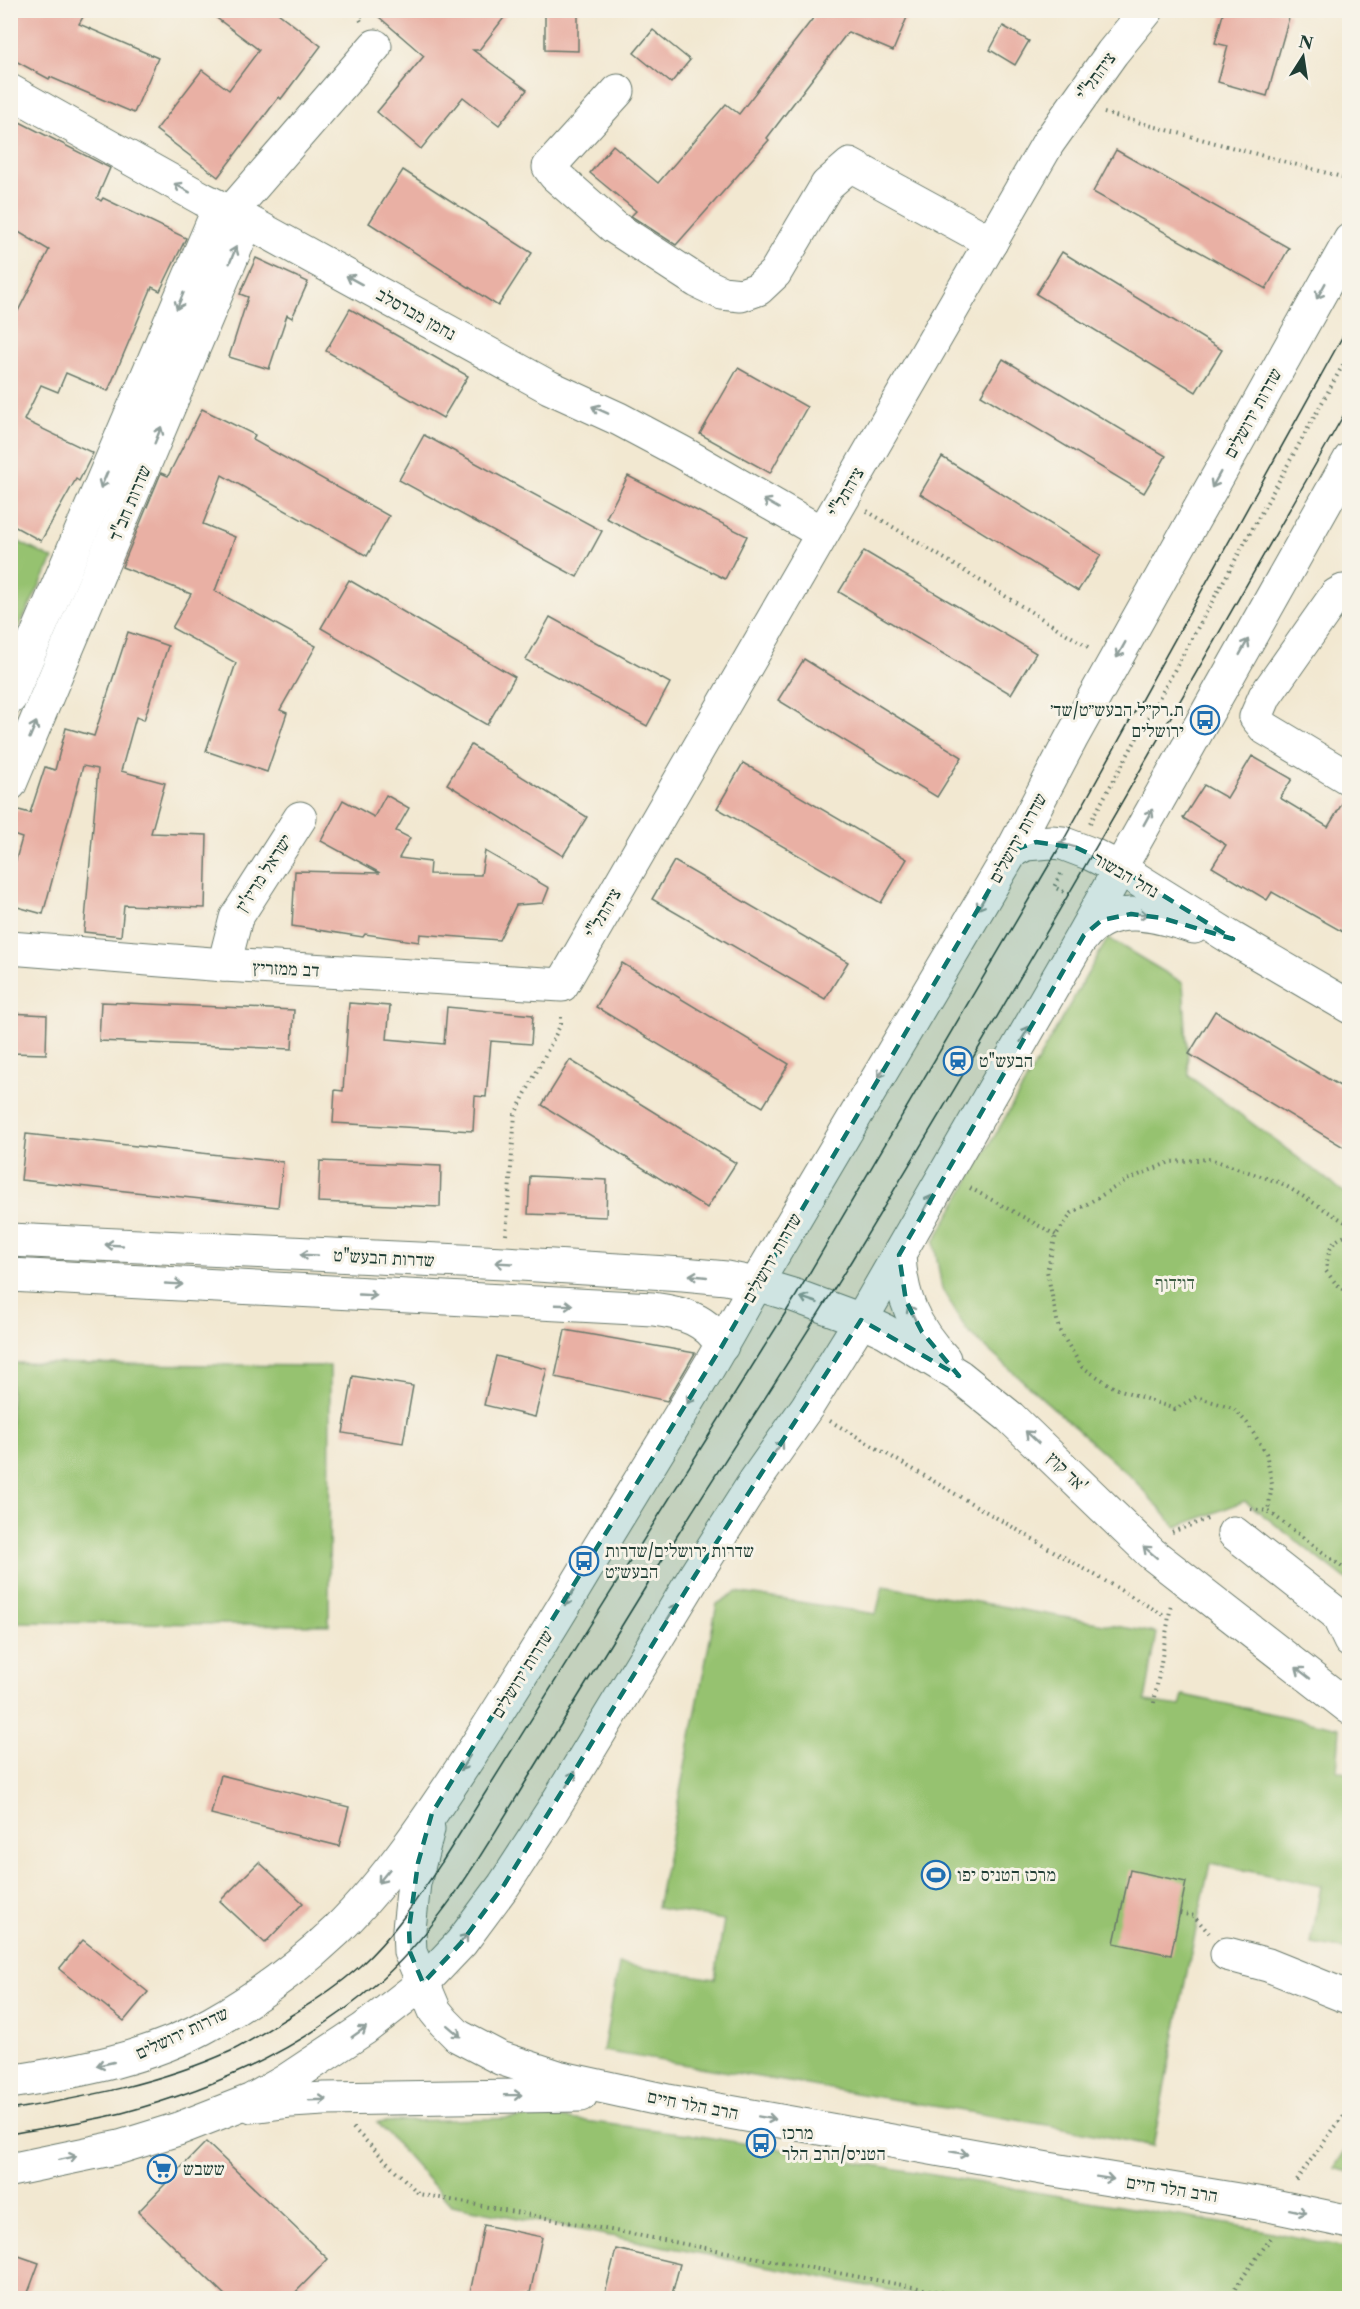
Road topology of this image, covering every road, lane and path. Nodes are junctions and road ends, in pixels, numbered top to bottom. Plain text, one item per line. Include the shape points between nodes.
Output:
1 (1147, 10) edge
2 (375, 46) dead end
3 (10, 91) edge
4 (618, 91) dead end
5 (1075, 106) junction
6 (1350, 189) edge
7 (233, 214) junction
8 (1350, 240) edge
9 (991, 242) junction
10 (1350, 352) edge
11 (1350, 459) edge
12 (843, 497) junction
13 (822, 534) junction
14 (1350, 591) edge
15 (1114, 663) junction
16 (10, 698) edge
17 (1350, 779) edge
18 (10, 784) edge
19 (300, 818) dead end
20 (1077, 848) junction
21 (1012, 852) junction
22 (1119, 868) junction
23 (1233, 939) junction
24 (10, 948) edge
25 (1074, 950) junction
26 (224, 965) junction
27 (562, 986) junction
28 (1345, 994) edge
29 (945, 1173) junction
30 (1350, 1226) edge
31 (1056, 1235) junction
32 (1350, 1235) edge
33 (10, 1240) edge
34 (899, 1255) junction
35 (504, 1263) junction
36 (10, 1275) edge
37 (756, 1284) junction
38 (1350, 1293) edge
39 (861, 1320) junction
40 (722, 1346) junction
41 (959, 1376) junction
42 (807, 1407) junction
43 (1234, 1533) dead end
44 (1350, 1573) edge
45 (1180, 1576) junction
46 (1167, 1617) junction
47 (1350, 1641) edge
48 (1347, 1701) edge
49 (1154, 1703) dead end
50 (432, 1813) junction
51 (1180, 1912) dead end
52 (1227, 1954) joint
53 (423, 1983) junction
54 (1350, 1998) edge
55 (10, 2082) edge
56 (668, 2101) junction
57 (1350, 2107) edge
58 (219, 2115) junction
59 (351, 2125) dead end
60 (10, 2170) edge
61 (1295, 2181) dead end
62 (1350, 2222) edge
63 (1274, 2235) dead end
64 (972, 2298) edge
65 (1228, 2298) edge

1 - 5 street, ציהתל"י
2 - 7 street, שדרות חב"ד
7 -> 3 street, נחמן מברסלב
4 - 9 street via 549,167 614,227 722,293 741,295 758,289 775,273 827,185 850,165
5 - 6 path via 1342,177
5 - 9 street, ציהתל"י via 1048,143
13 -> 7 street, נחמן מברסלב via 681,452 549,387
7 -> 16 street, שדרות חב"ד
18 -> 7 street, שדרות חב"ד
8 -> 15 street, שדרות ירושלים
9 - 12 street, ציהתל"י
10 - 20 path
22 -> 11 street
12 - 13 street, ציהתל"י
12 - 15 path
13 - 27 street, ציהתל"י
14 - 17 street via 1335,595 1265,696 1256,717 1265,728
15 - 21 street, שדרות ירושלים
19 - 26 street, ישראל מריז'ין via 236,918
20 -> 21 street, נחל הבשור via 1036,842
20 - 22 street, נחל הבשור
21 -> 37 street, שדרות ירושלים
22 - 23 street, נחל הבשור
22 - 25 street
25 -> 23 street, נחל הבשור via 1102,920 1131,914 1162,918
23 - 28 street, נחל הבשור
24 - 26 street, דב ממזריץ
29 -> 25 street
26 - 27 street, דב ממזריץ
27 - 35 path via 561,1024 515,1114
29 - 31 path
34 -> 29 street
30 - 31 path via 1281,1183 1210,1159 1170,1162 1127,1180 1072,1213
31 - 44 path via 1047,1271 1059,1330 1082,1367 1115,1388 1175,1409 1196,1397 1233,1408 1266,1453 1272,1484 1268,1511
32 - 38 path via 1340,1237 1329,1247 1326,1271
35 -> 33 street, שדרות הבעש"ט
34 - 39 street
41 -> 34 street via 913,1316 900,1280
37 -> 35 street, שדרות הבעש"ט via 683,1274
36 -> 40 street, שדרות הבעש"ט via 653,1309 671,1311 705,1325
39 -> 37 street, אד קוץ'
37 - 40 street, שדרות ירושלים
39 - 41 street, אד קוץ'
39 - 42 street
40 -> 50 street, שדרות ירושלים via 528,1665
45 -> 41 street, אד קוץ' via 1128,1532 1010,1417
42 - 46 path
53 -> 42 street via 461,1943 504,1885 696,1574
43 - 47 street via 1337,1614
45 - 46 path
48 -> 45 street, אד קוץ'
46 - 49 path
50 - 53 street, הרב הלר חיים via 418,1863 409,1929 410,1952
50 -> 55 street, שדרות ירושלים via 336,1931 250,1999 210,2024 120,2061
51 - 52 path via 1194,1916
52 - 54 street via 1268,1965
53 -> 56 street, הרב הלר חיים via 444,2022 476,2047 558,2077
58 -> 53 street via 284,2082 364,2029
58 -> 56 street via 271,2103 324,2099 561,2094
56 -> 62 street, הרב הלר חיים
57 - 61 path
60 -> 58 street via 120,2147
59 - 64 path via 419,2194
63 - 65 path

